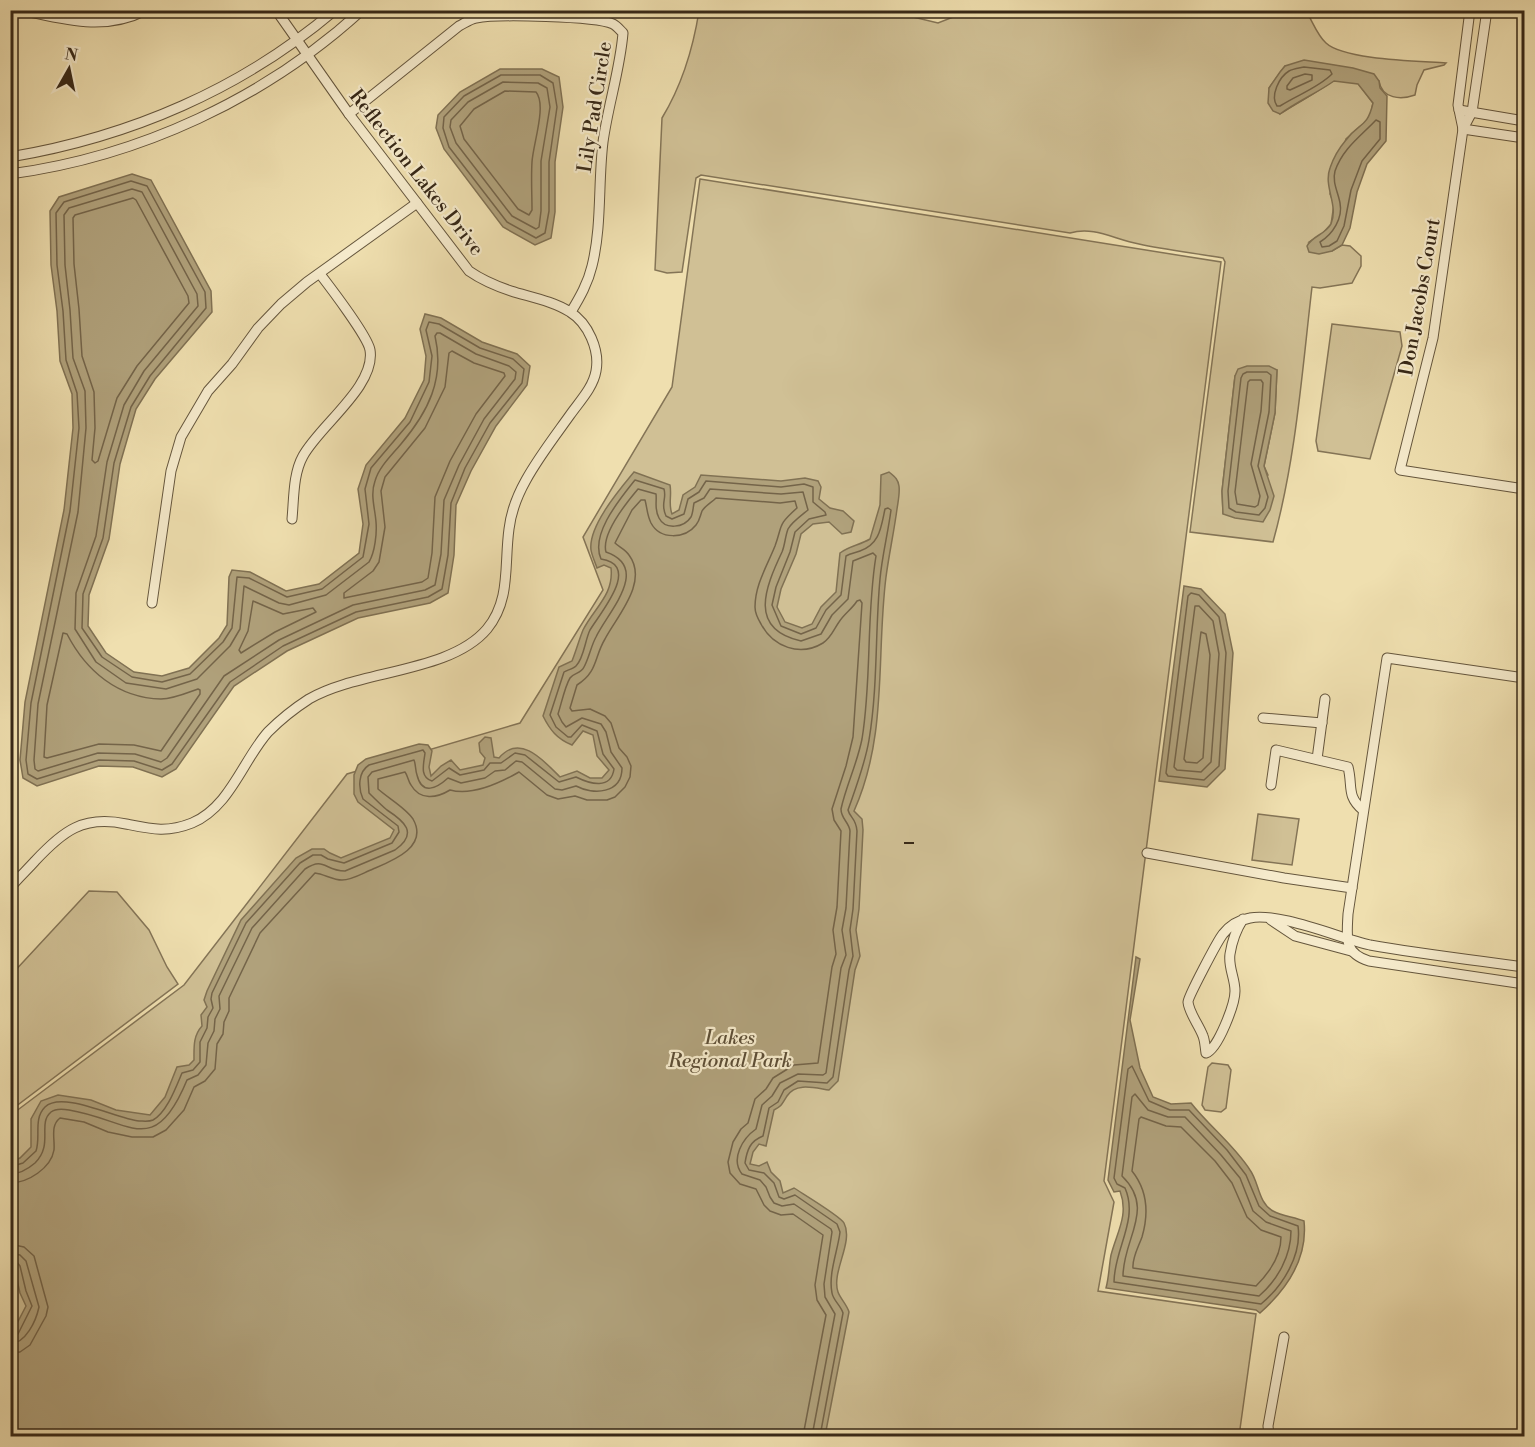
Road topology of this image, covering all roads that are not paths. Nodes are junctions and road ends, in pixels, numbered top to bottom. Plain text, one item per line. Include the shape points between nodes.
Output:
1 (21, 10) edge
2 (146, 10) edge
3 (276, 10) edge
4 (336, 10) edge
5 (362, 10) edge
6 (1470, 10) edge
7 (1487, 10) edge
8 (296, 42) junction
9 (306, 55) junction
10 (1459, 110) junction
11 (1472, 112) junction
12 (349, 114) junction
13 (1524, 121) edge
14 (1463, 129) junction
15 (1524, 138) edge
16 (10, 157) edge
17 (10, 174) edge
18 (417, 203) junction
19 (320, 274) junction
20 (571, 312) junction
21 (10, 410) edge
22 (10, 440) edge
23 (1524, 489) edge
24 (292, 519) dead end
25 (152, 603) dead end
26 (1524, 678) edge
27 (1325, 699) dead end
28 (1263, 718) dead end
29 (1322, 723) junction
30 (1317, 759) junction
31 (1271, 785) dead end
32 (1363, 810) junction
33 (1147, 853) dead end
34 (14, 876) edge
35 (10, 888) edge
36 (1352, 888) junction
37 (1269, 919) junction
38 (1243, 920) junction
39 (1347, 938) junction
40 (1351, 951) junction
41 (1524, 967) edge
42 (1524, 984) edge
43 (1284, 1337) dead end
44 (1269, 1437) edge

1 - 2 street via 95,23
3 - 8 street, Reflection Lakes Drive
4 - 8 street
5 - 9 street
6 - 10 street
7 - 11 street
8 - 9 street, Reflection Lakes Drive
8 - 16 street via 237,79 161,116 78,143
9 - 12 street, Reflection Lakes Drive
9 - 17 street via 228,103 155,137 97,156
10 - 11 street
10 - 14 street
11 - 13 street
11 - 14 street
12 - 18 street, Reflection Lakes Drive
12 - 20 street, Lily Pad Circle via 473,18 553,18 614,24 623,33 622,56 603,141 597,244 583,292
14 - 15 street
14 - 23 street, Don Jacobs Court via 1433,338 1400,470
18 - 19 street
18 - 20 street, Reflection Lakes Drive via 469,271 485,282
19 - 24 street via 370,349 369,370 304,454 297,469
19 - 25 street via 258,328 208,392 181,437 171,471
20 - 34 street, Reflection Lakes Drive via 589,332 596,350 596,371 589,390 526,479 515,502 509,528 505,595 485,631 461,650 310,698 268,732 225,796 195,822 157,831 109,822 72,827
21 - 22 street
26 - 32 street via 1387,658
27 - 29 street
28 - 29 street
29 - 30 street
30 - 31 street via 1276,750
30 - 32 street via 1348,767 1354,803
32 - 36 street
33 - 36 street
34 - 35 street, Reflection Lakes Drive
36 - 39 street
37 - 38 street
37 - 39 street
37 - 40 street via 1295,936
38 - 38 street via 1223,934 1190,993 1188,1001 1204,1038 1206,1053 1211,1052 1233,1005 1235,990 1229,956
39 - 40 street
39 - 41 street
40 - 42 street via 1369,962
43 - 44 street

